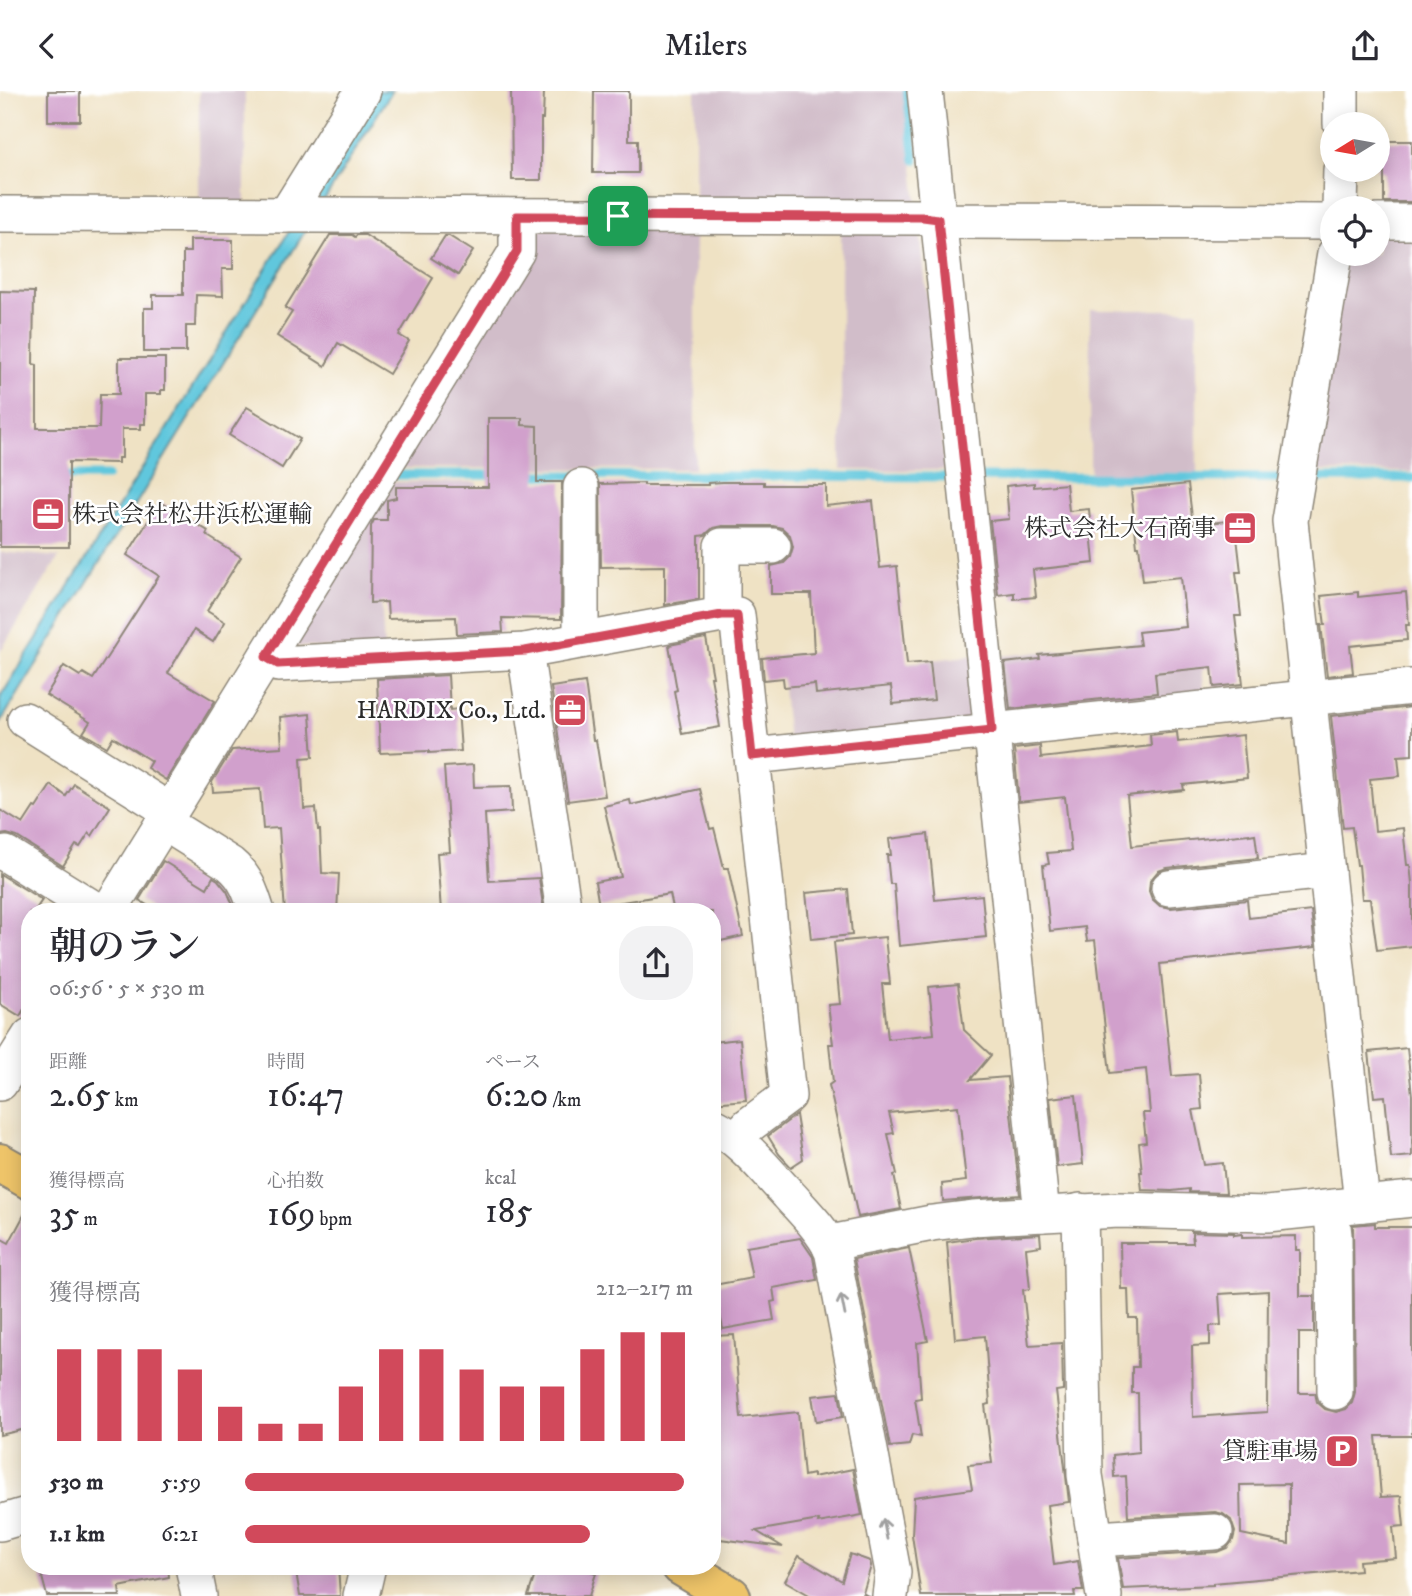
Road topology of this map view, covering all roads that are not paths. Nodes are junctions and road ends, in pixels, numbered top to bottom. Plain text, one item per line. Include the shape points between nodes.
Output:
1 (363, 91) edge
2 (925, 91) edge
3 (1341, 91) edge
4 (1340, 112) edge
5 (0, 214) edge
6 (288, 215) junction
7 (517, 216) junction
8 (938, 219) junction
9 (1320, 222) edge
10 (1390, 222) edge
11 (1412, 222) edge
12 (1333, 266) edge
13 (581, 487) dead end
14 (773, 546) dead end
15 (722, 615) junction
16 (584, 640) junction
17 (525, 651) junction
18 (266, 657) junction
19 (1412, 687) edge
20 (1309, 698) junction
21 (25, 720) dead end
22 (992, 730) junction
23 (752, 756) junction
24 (167, 817) junction
25 (6, 854) dead end
26 (1327, 871) junction
27 (1169, 888) dead end
28 (85, 903) edge
29 (113, 903) edge
30 (254, 903) edge
31 (563, 903) edge
32 (21, 1050) edge
33 (0, 1083) edge
34 (724, 1132) edge
35 (0, 1163) edge
36 (21, 1175) edge
37 (1412, 1199) edge
38 (1347, 1206) junction
39 (1080, 1211) junction
40 (1042, 1214) junction
41 (830, 1247) junction
42 (1335, 1391) dead end
43 (21, 1517) edge
44 (0, 1523) edge
45 (1215, 1532) dead end
46 (1095, 1539) junction
47 (195, 1575) edge
48 (366, 1575) edge
49 (689, 1579) edge
50 (199, 1596) edge
51 (361, 1596) edge
52 (731, 1596) edge
53 (890, 1596) edge
54 (1104, 1596) edge

1 - 6 street
2 - 8 street
3 - 4 street
5 - 6 street
6 - 7 street
7 - 8 street
7 - 18 street via 517,251
8 - 9 street
8 - 22 street
10 - 11 street
12 - 20 street via 1290,521
13 - 16 street
14 - 15 street via 722,546
15 - 16 street
15 - 23 street via 737,615
16 - 17 street
17 - 18 street via 278,664
17 - 31 street
18 - 24 street
19 - 20 street
20 - 22 street
20 - 26 street
21 - 24 street
22 - 23 street
22 - 40 street
23 - 34 street via 788,1096 749,1125
24 - 29 street
24 - 30 street via 239,871
25 - 28 street
26 - 27 street
26 - 38 street
32 - 33 street
34 - 41 street via 820,1230
35 - 36 highway
37 - 38 street
38 - 39 street via 1267,1214
38 - 42 street via 1334,1235
39 - 40 street
39 - 46 street via 1085,1475
40 - 41 street via 946,1220
53 -> 41 street via 893,1572
43 - 44 street
45 - 46 street
46 - 54 street
47 - 50 street
48 - 51 street
49 - 52 highway

